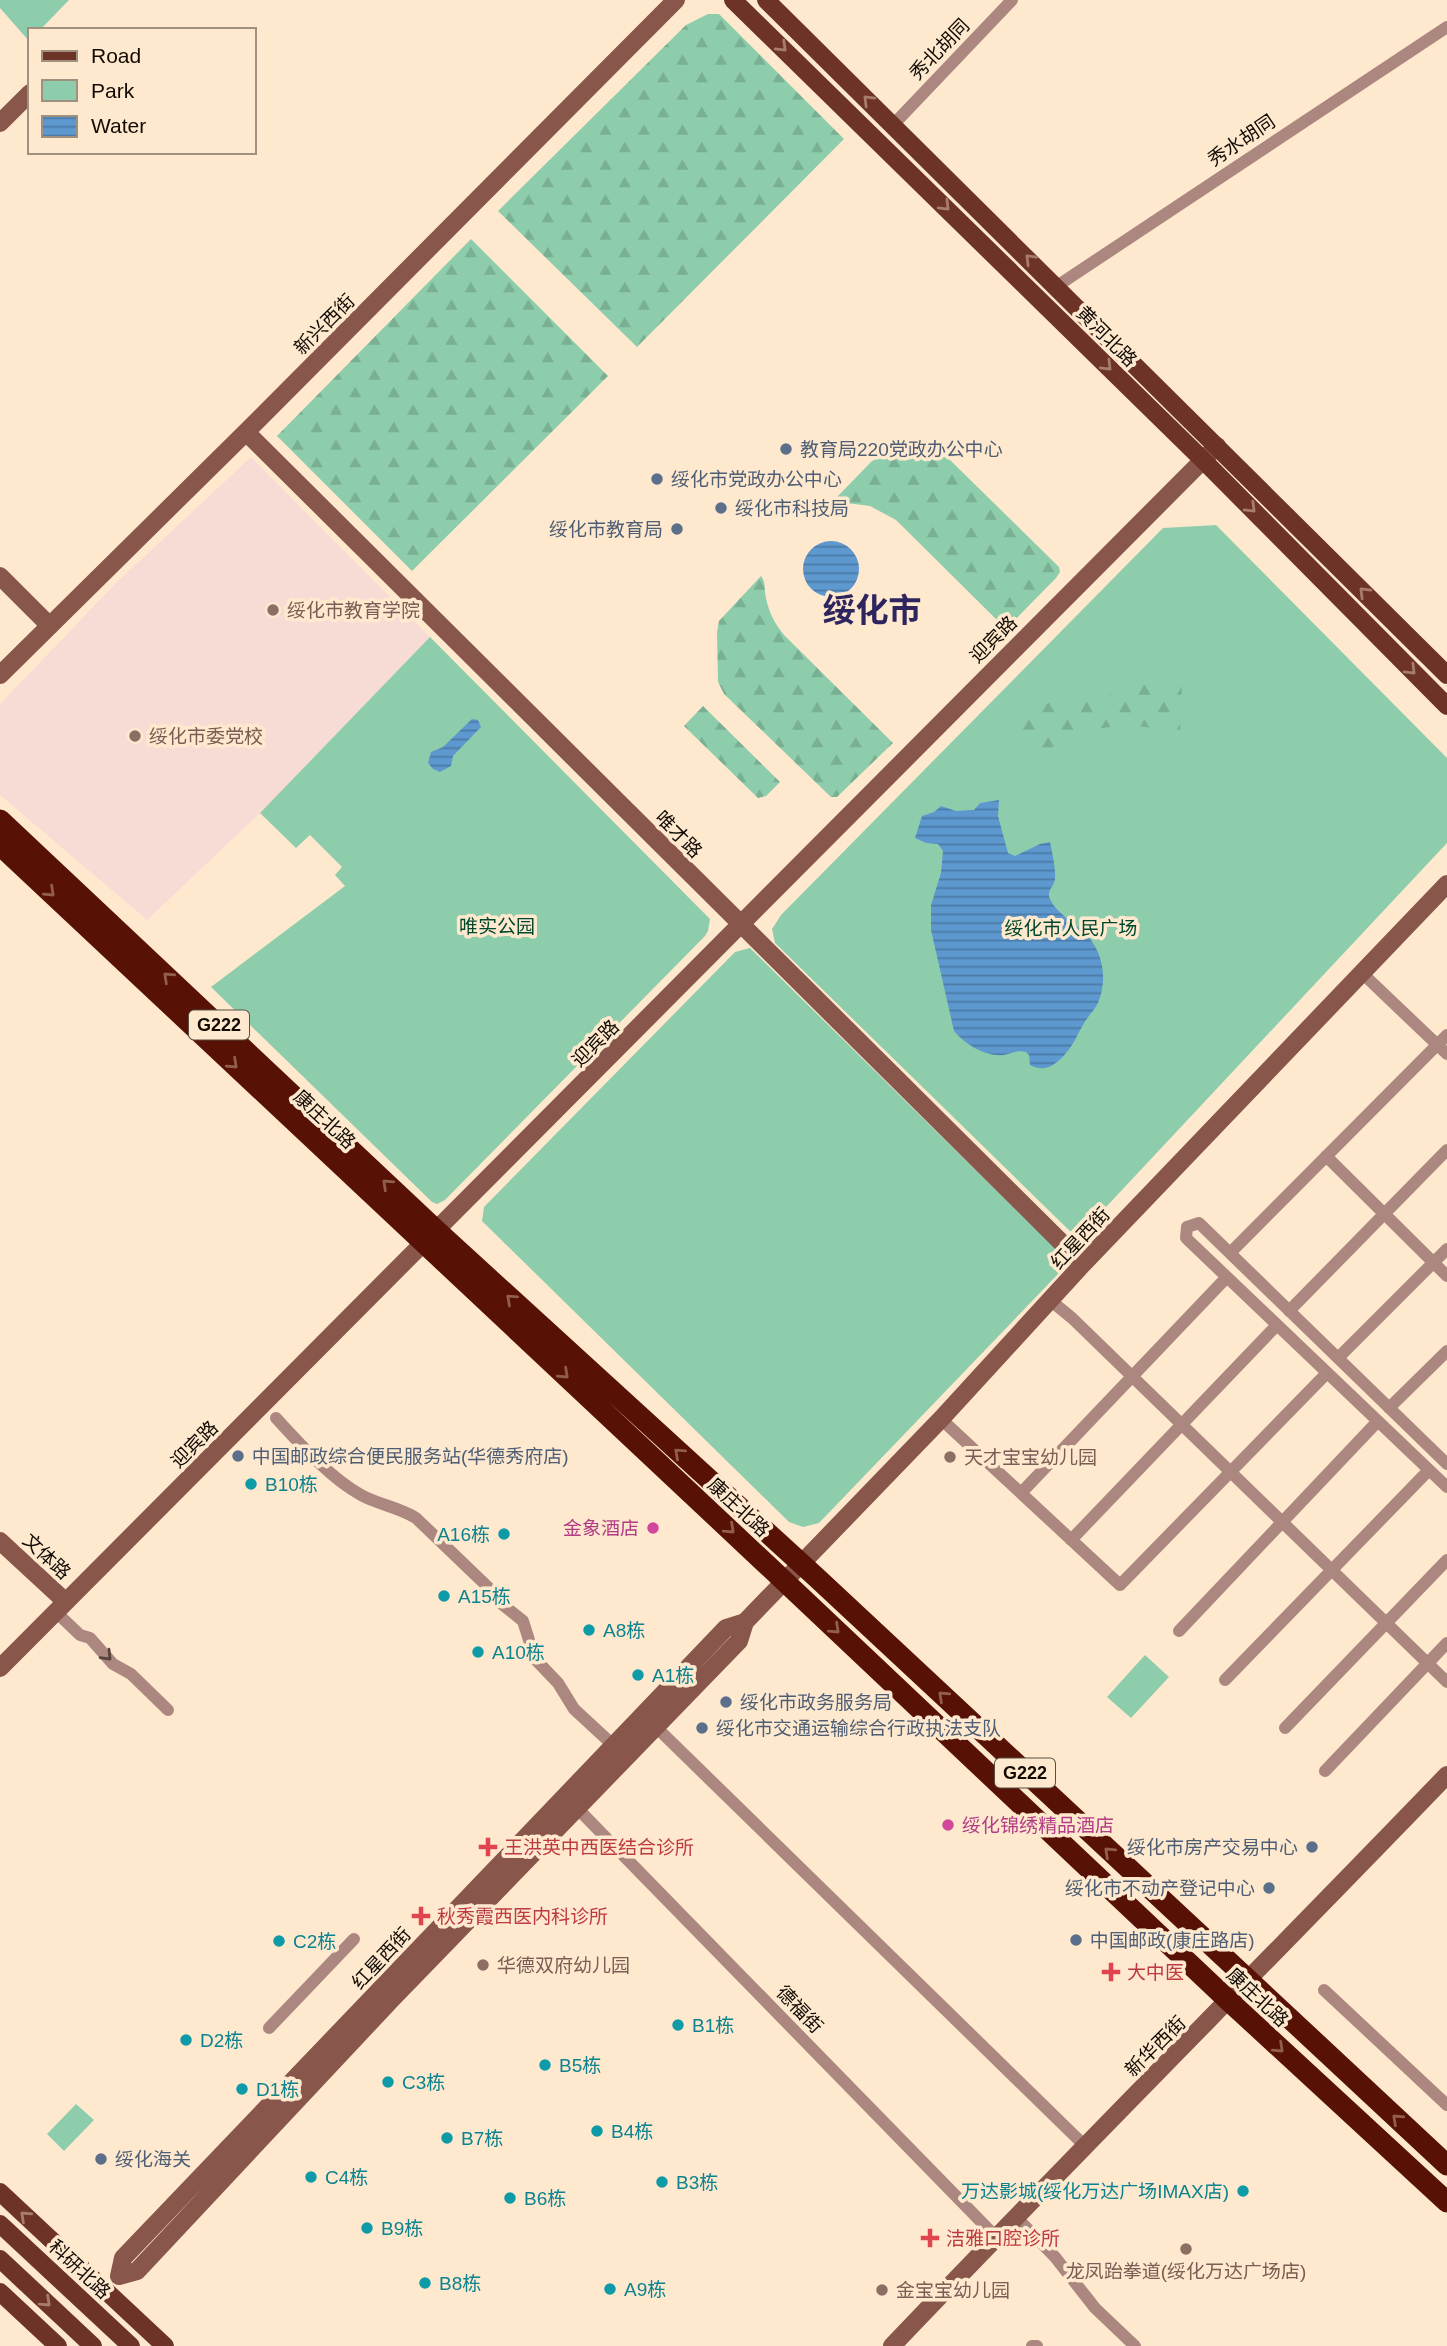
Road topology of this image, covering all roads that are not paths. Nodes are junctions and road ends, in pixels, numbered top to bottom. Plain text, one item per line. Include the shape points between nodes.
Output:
1 (676, 0) edge
2 (733, 0) edge
3 (766, 0) edge
4 (1012, 0) edge
5 (1447, 27) edge
6 (28, 95) edge
7 (0, 123) edge
8 (893, 125) junction
9 (1057, 286) junction
10 (246, 432) junction
11 (1217, 446) junction
12 (1203, 460) junction
13 (0, 576) edge
14 (50, 626) junction
15 (0, 675) edge
16 (1447, 675) edge
17 (1447, 706) edge
18 (0, 820) edge
19 (0, 845) edge
20 (1447, 884) edge
21 (741, 926) junction
22 (1362, 973) junction
23 (1447, 1035) edge
24 (1442, 1049) edge
25 (1447, 1150) edge
26 (1326, 1156) junction
27 (1385, 1214) junction
28 (431, 1237) junction
29 (1447, 1249) edge
30 (1230, 1253) junction
31 (1434, 1262) junction
32 (1083, 1264) junction
33 (1447, 1276) edge
34 (1227, 1277) junction
35 (1050, 1300) junction
36 (1289, 1311) junction
37 (1277, 1325) junction
38 (1447, 1351) edge
39 (1338, 1359) junction
40 (1327, 1373) junction
41 (1132, 1377) junction
42 (1389, 1408) junction
43 (276, 1418) dead end
44 (942, 1419) junction
45 (1378, 1422) junction
46 (1181, 1426) junction
47 (1445, 1458) edge
48 (1429, 1470) junction
49 (1229, 1472) junction
50 (1447, 1487) edge
51 (1021, 1493) junction
52 (1282, 1523) junction
53 (1071, 1540) junction
54 (0, 1541) edge
55 (1447, 1560) edge
56 (802, 1565) junction
57 (1331, 1570) junction
58 (785, 1582) junction
59 (61, 1607) junction
60 (745, 1622) junction
61 (1386, 1624) junction
62 (1179, 1631) dead end
63 (1447, 1643) edge
64 (1427, 1664) junction
65 (0, 1668) edge
66 (1224, 1680) dead end
67 (1447, 1682) edge
68 (168, 1710) dead end
69 (656, 1727) junction
70 (1285, 1728) dead end
71 (612, 1745) junction
72 (1325, 1771) dead end
73 (1447, 1775) edge
74 (570, 1802) junction
75 (354, 1939) dead end
76 (1248, 1982) junction
77 (1324, 1990) dead end
78 (1229, 2001) junction
79 (269, 2028) dead end
80 (1447, 2105) edge
81 (1085, 2146) junction
82 (1447, 2165) edge
83 (0, 2192) edge
84 (1447, 2202) edge
85 (1016, 2217) junction
86 (0, 2224) edge
87 (996, 2237) junction
88 (0, 2259) edge
89 (105, 2290) junction
90 (0, 2292) edge
91 (90, 2307) junction
92 (69, 2323) junction
93 (52, 2344) edge
94 (93, 2346) edge
95 (131, 2346) edge
96 (165, 2346) edge
97 (892, 2346) edge
98 (1135, 2346) edge

1 - 10 main road, 新兴西街
2 -> 12 main road, 黄河北路
8 -> 3 main road, 黄河北路
4 - 8 street, 秀北胡同
5 - 9 street, 秀水胡同
6 - 7 main road
9 -> 8 main road, 黄河北路
9 - 11 main road, 黄河北路
10 - 14 main road, 新兴西街
10 - 21 main road, 唯才路
11 - 12 main road, 迎宾路
16 -> 11 main road, 黄河北路
12 -> 17 main road, 黄河北路
12 - 21 main road, 迎宾路
13 - 14 main road
14 - 15 main road, 新兴西街
28 -> 18 highway, 康庄北路 / G222
19 -> 28 highway, 康庄北路 / G222
20 - 22 main road, 红星西街
21 - 28 main road, 迎宾路
21 - 32 main road, 唯才路
22 - 24 street
22 - 32 main road, 红星西街
23 - 24 street
24 - 26 street
25 - 27 street
26 - 27 street
26 - 30 street
27 - 31 street
27 - 36 street
56 -> 28 highway, 康庄北路 / G222
28 -> 58 highway, 康庄北路 / G222
28 - 59 main road, 迎宾路
29 - 31 street
30 - 34 street via 1199,1223 1187,1227 1186,1238
30 - 36 street
31 - 33 street
31 - 39 street
32 - 35 main road, 红星西街
34 - 37 street
34 - 41 street
35 - 41 street
35 - 44 main road, 红星西街
36 - 39 street
37 - 40 street
37 - 46 street
38 - 42 street
39 - 42 street
40 - 45 street
40 - 49 street
41 - 46 street
41 - 51 street
42 - 47 street
43 - 71 street via 362,1496 416,1518 523,1621 535,1659 574,1709
44 - 51 street
44 - 56 main road, 红星西街
45 - 48 street
45 - 52 street
46 - 49 street
46 - 53 street
48 - 50 street
48 - 57 street
49 - 52 street
49 - 53 street via 1120,1585
51 - 53 street
52 - 57 street
52 - 62 street
54 - 59 main road, 文体路
55 - 61 street
56 - 58 main road, 红星西街
76 -> 56 highway, 康庄北路 / G222
57 - 61 street
57 - 66 street
58 - 60 main road, 红星西街
58 -> 78 highway, 康庄北路 / G222
59 - 65 main road, 迎宾路
59 -> 68 street via 80,1635 90,1638 113,1664 131,1674
60 - 69 main road, 红星西街 via 739,1641
60 - 71 main road, 红星西街 via 726,1628
61 - 64 street
61 - 70 street
63 - 64 street
64 - 67 street
64 - 72 street
69 - 74 main road, 红星西街
69 - 81 street
71 - 74 main road, 红星西街
73 - 76 main road, 新华西街
74 - 87 street, 德福街
74 - 89 main road, 红星西街 via 215,2176 123,2258 120,2276
75 - 79 street
76 - 78 main road, 新华西街
82 -> 76 highway, 康庄北路 / G222
77 - 80 street
78 - 81 main road, 新华西街
78 -> 84 highway, 康庄北路 / G222
81 - 85 main road, 新华西街
89 -> 83 main road
85 - 87 main road, 新华西街
85 - 98 street via 1095,2308
86 - 91 main road, 科研北路
87 - 97 main road, 新华西街
88 -> 92 main road
89 - 91 main road, 红星西街
89 - 96 main road
90 - 93 main road
91 - 95 main road, 科研北路
92 - 93 main road
92 - 94 main road

